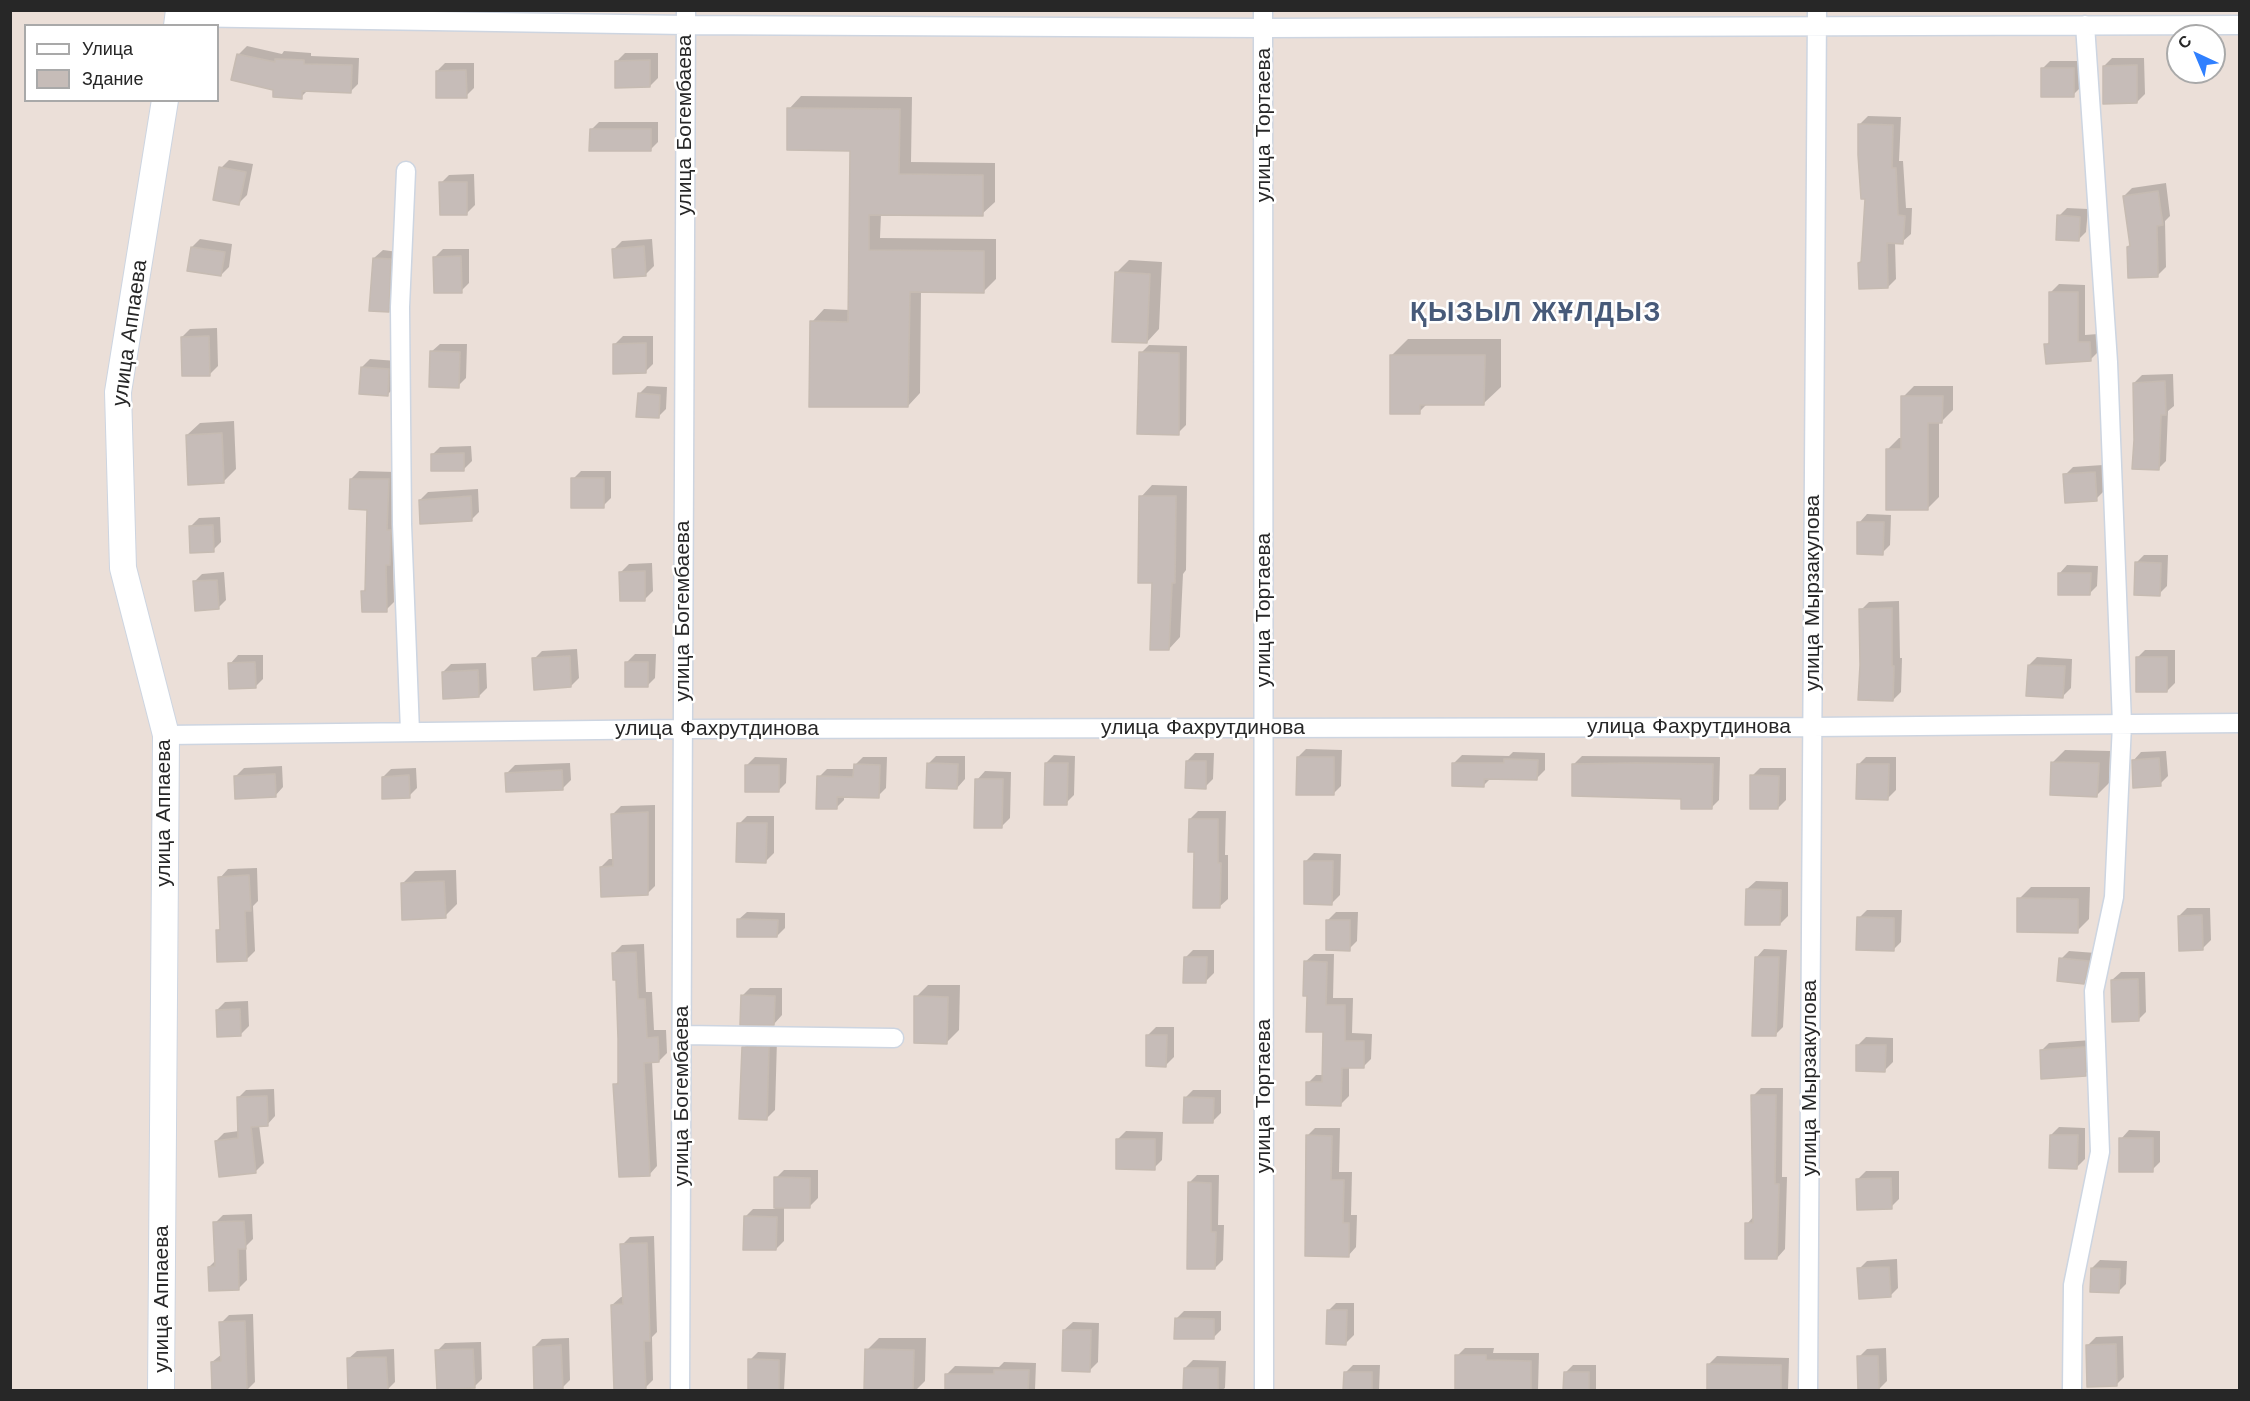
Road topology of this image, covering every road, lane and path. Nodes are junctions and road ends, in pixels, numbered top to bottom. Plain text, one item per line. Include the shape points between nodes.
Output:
1 (178, 18) edge
2 (686, 18) edge
3 (1817, 18) edge
4 (1263, 19) edge
5 (2085, 25) junction
6 (2240, 25) edge
7 (165, 102) edge
8 (406, 171) dead end
9 (2240, 723) edge
10 (2122, 724) junction
11 (1812, 727) junction
12 (1264, 728) junction
13 (683, 729) junction
14 (410, 732) junction
15 (166, 735) junction
16 (682, 1035) junction
17 (894, 1038) dead end
18 (161, 1390) edge
19 (681, 1390) edge
20 (1264, 1390) edge
21 (1808, 1390) edge
22 (2072, 1390) edge

1 - 2 street
2 - 4 street
2 - 13 street, улица Богембаева
3 - 4 street
3 - 5 street
3 - 11 street, улица Мырзакулова
4 - 12 street, улица Тортаева
5 - 6 street
5 - 10 street via 2108,362
7 - 15 main road, улица Аппаева via 118,392 123,568
8 - 14 street via 400,307 402,524
9 - 10 street, улица Фахрутдинова
10 - 11 street, улица Фахрутдинова
10 - 22 street via 2114,897 2094,991 2100,1152 2073,1285
11 - 12 street, улица Фахрутдинова
11 - 21 street, улица Мырзакулова
12 - 13 street, улица Фахрутдинова
12 - 20 street, улица Тортаева
13 - 14 street, улица Фахрутдинова
13 - 16 street, улица Богембаева
14 - 15 street, улица Фахрутдинова
15 - 18 main road, улица Аппаева
16 - 17 street
16 - 19 street, улица Богембаева

